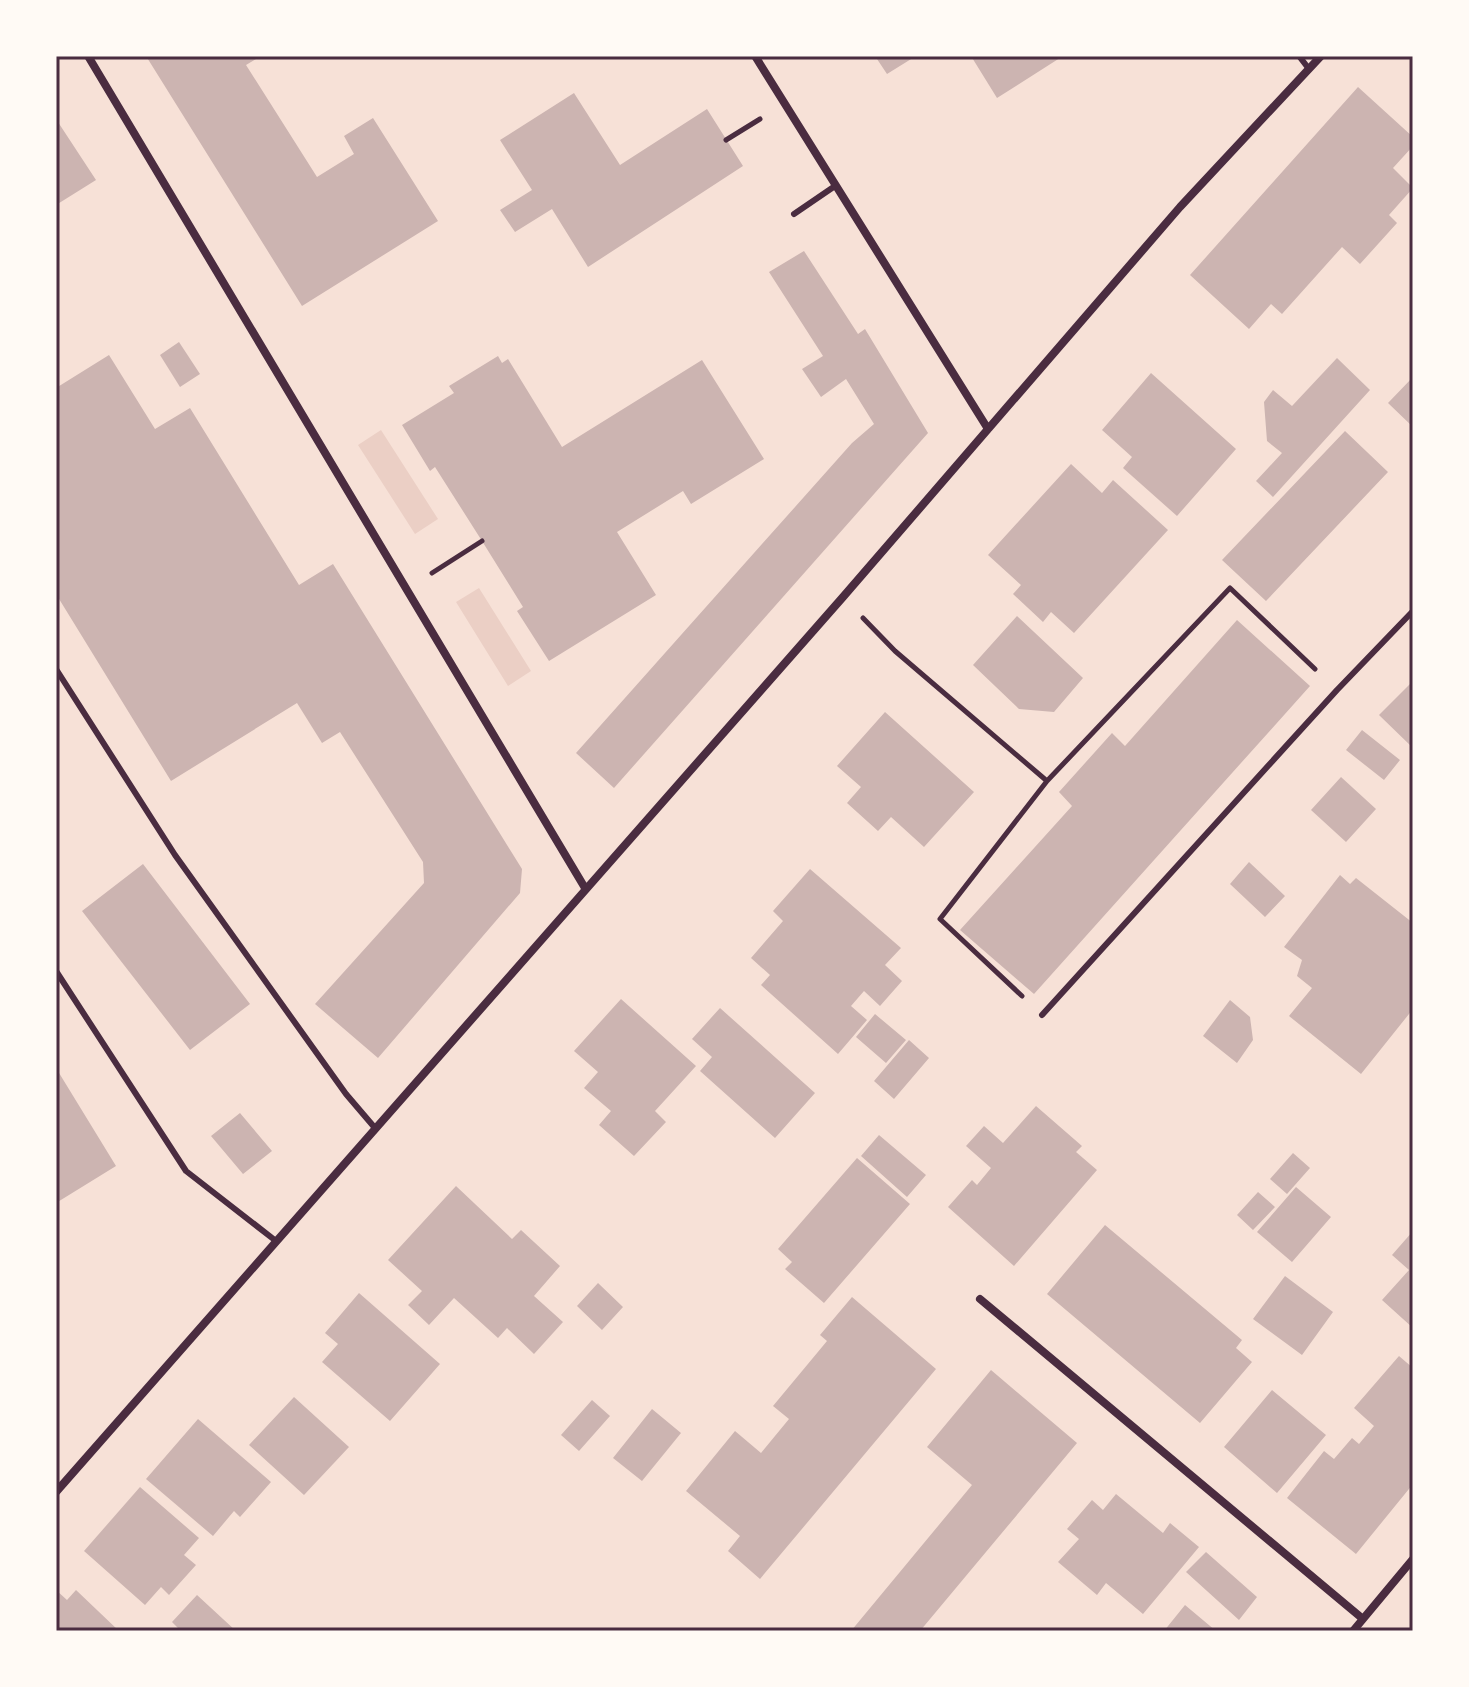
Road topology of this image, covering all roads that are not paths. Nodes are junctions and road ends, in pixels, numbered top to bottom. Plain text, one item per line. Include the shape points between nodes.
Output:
1 (88, 56) edge
2 (755, 56) edge
3 (1299, 56) edge
4 (1321, 56) edge
5 (1309, 69) junction
6 (835, 186) junction
7 (794, 214) dead end
8 (988, 429) junction
9 (1413, 611) edge
10 (56, 669) edge
11 (585, 888) junction
12 (56, 971) edge
13 (1042, 1015) road end
14 (375, 1128) junction
15 (276, 1241) junction
16 (980, 1299) dead end
17 (56, 1492) edge
18 (1413, 1559) edge
19 (1363, 1619) junction
20 (1353, 1631) edge

1 - 11 street
2 - 6 street
3 - 5 lane
4 - 5 street
5 - 8 street via 1180,207
6 - 7 lane
6 - 8 street
8 - 11 street
9 - 13 lane
10 - 14 lane via 175,855
11 - 14 street
12 - 15 lane via 186,1171
14 - 15 street
15 - 17 street
16 - 19 street
18 - 19 street
19 - 20 street

